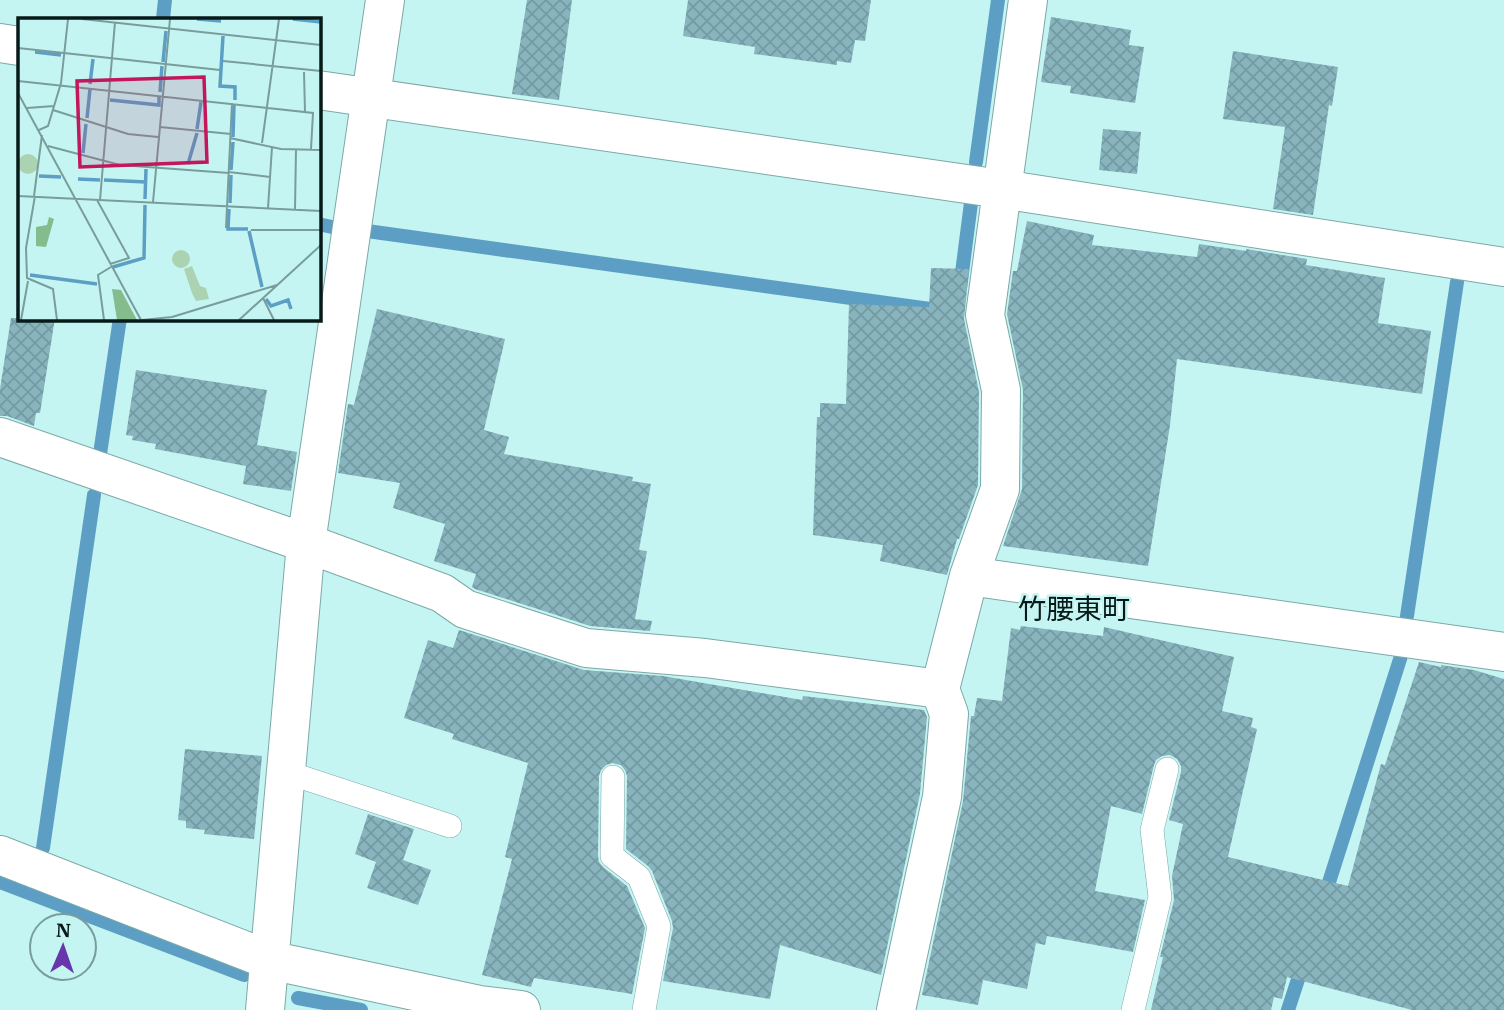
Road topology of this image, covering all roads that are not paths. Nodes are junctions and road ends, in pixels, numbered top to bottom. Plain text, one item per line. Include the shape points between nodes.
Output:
1 (385, 0) edge
2 (1028, 0) edge
3 (0, 43) edge
4 (18, 46) edge
5 (320, 90) edge
6 (371, 98) junction
7 (1001, 189) junction
8 (1504, 267) edge
9 (0, 436) edge
10 (306, 544) junction
11 (969, 576) junction
12 (1504, 652) edge
13 (940, 689) junction
14 (1167, 769) dead end
15 (286, 772) junction
16 (613, 777) dead end
17 (450, 826) dead end
18 (0, 855) edge
19 (269, 960) junction
20 (265, 1010) edge
21 (521, 1010) edge
22 (644, 1010) edge
23 (896, 1010) edge
24 (1133, 1010) edge

1 - 6 street
2 - 7 street
3 - 4 street
5 - 6 street
6 - 7 street
6 - 10 street
7 - 8 street
7 - 11 street via 985,315 1001,390 1000,489
9 - 10 street
10 - 13 street via 442,593 465,609 586,648 705,658
10 - 15 street
11 - 12 street
11 - 13 street
13 - 23 street via 949,715 942,797
14 - 24 lane via 1152,830 1160,897
15 - 17 lane
15 - 19 street
16 - 22 lane via 612,856 639,877 659,926
18 - 19 street
19 - 20 street
19 - 21 street

